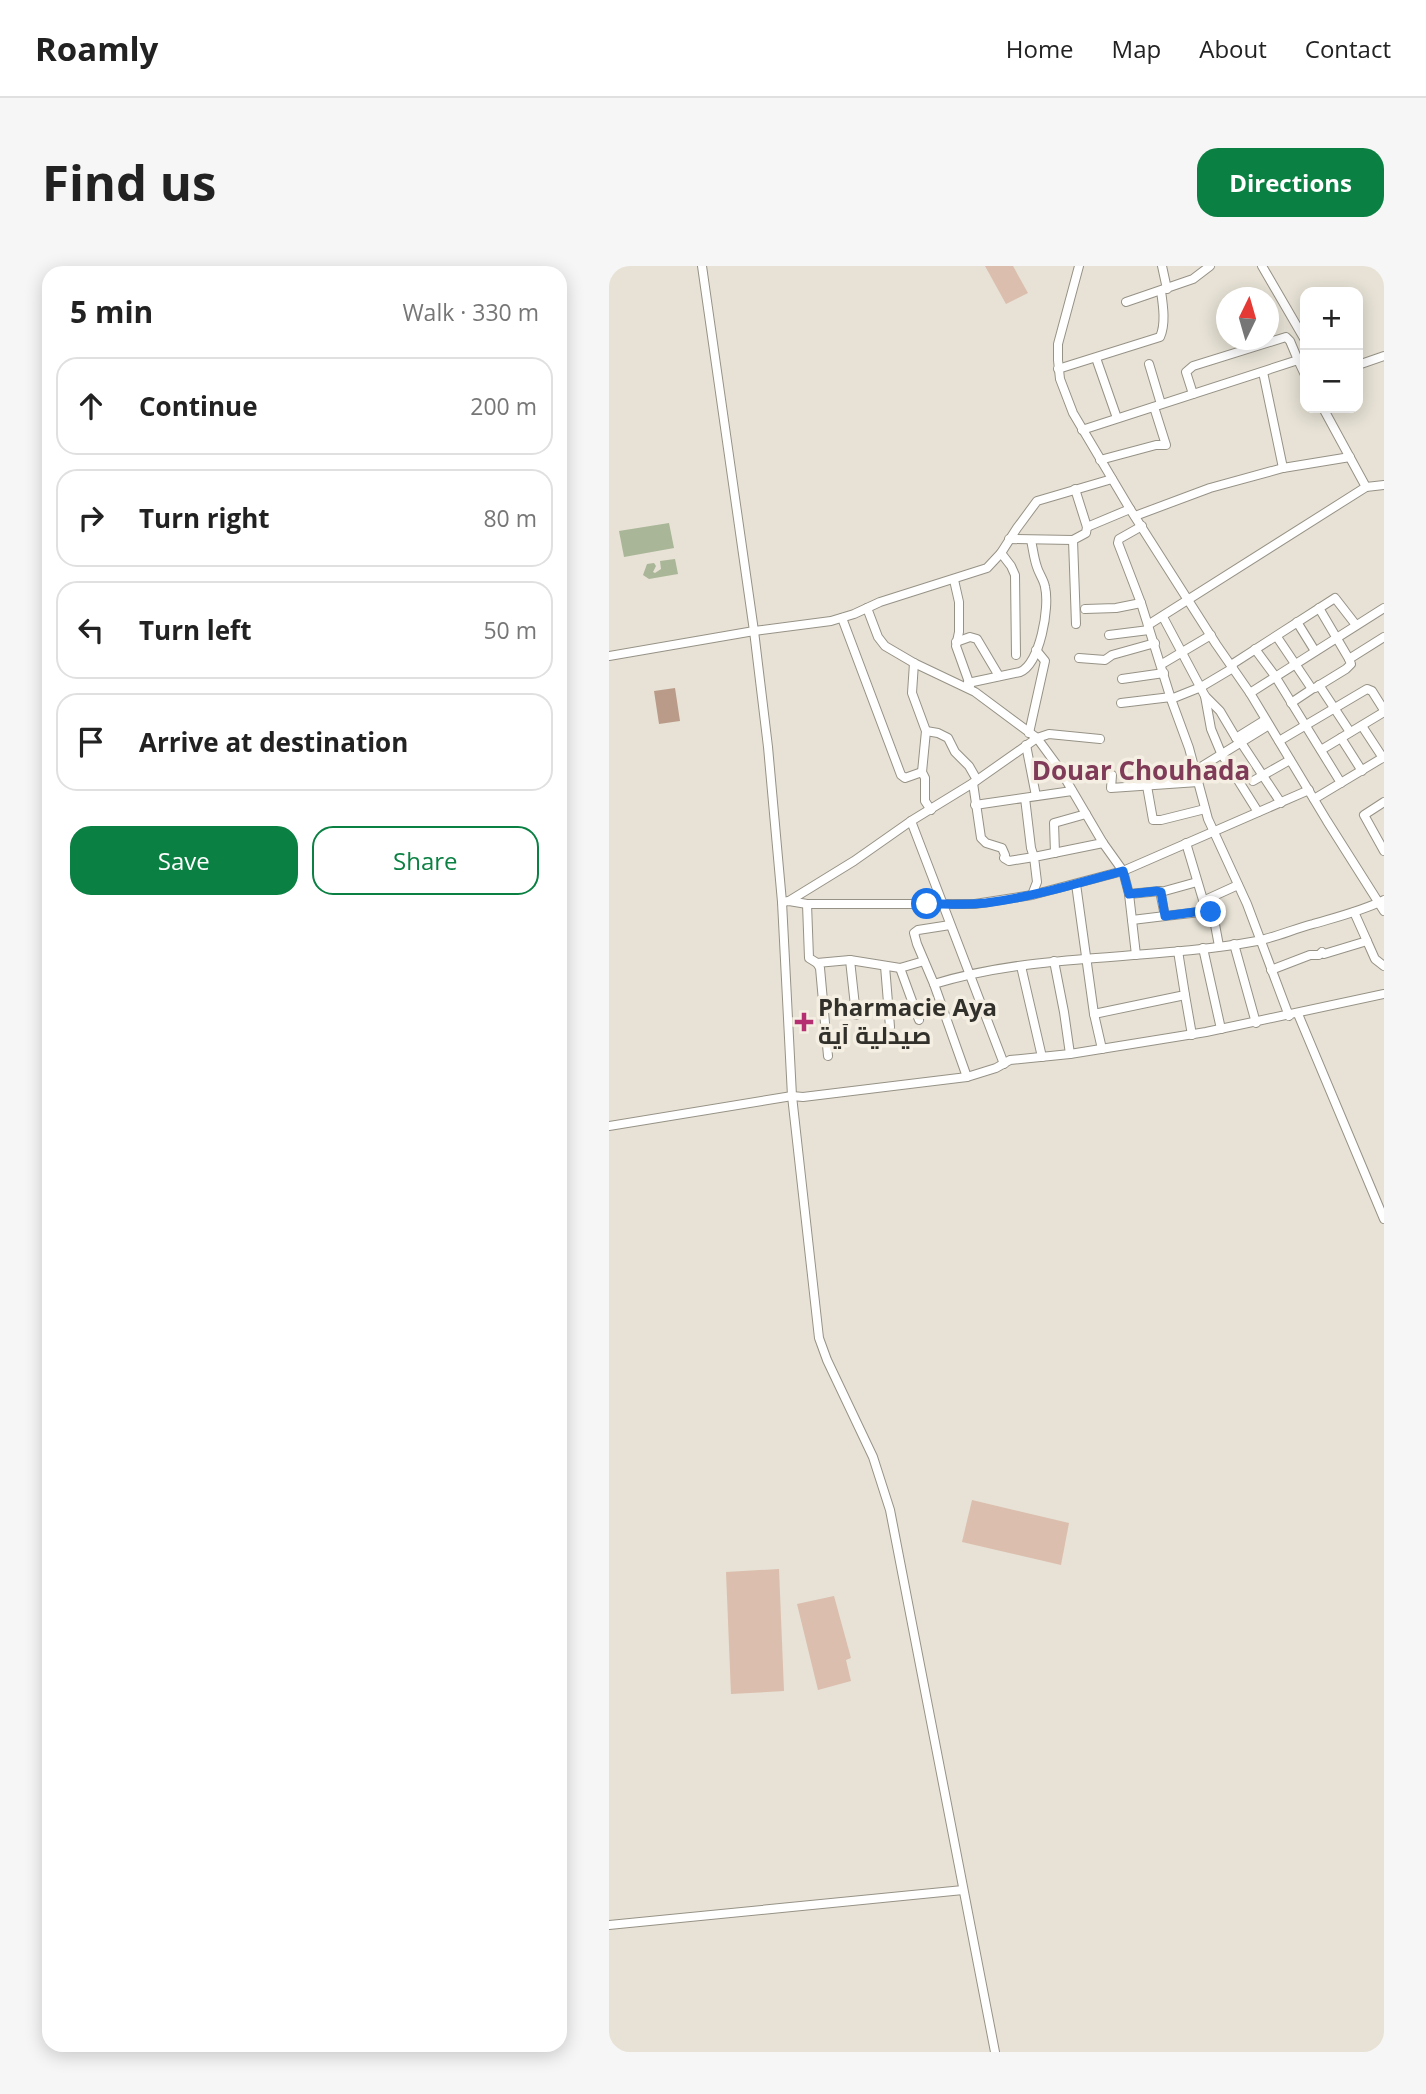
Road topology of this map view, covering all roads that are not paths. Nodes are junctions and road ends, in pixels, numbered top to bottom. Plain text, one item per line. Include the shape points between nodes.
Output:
1 (702, 266) edge
2 (1079, 266) edge
3 (1162, 266) edge
4 (1210, 266) edge
5 (1262, 266) edge
6 (1164, 290) junction
7 (1126, 302) dead end
8 (1300, 332) edge
9 (1384, 356) edge
10 (1096, 358) junction
11 (1298, 360) junction
12 (1363, 363) edge
13 (1149, 364) dead end
14 (1300, 364) edge
15 (1058, 369) junction
16 (1263, 372) junction
17 (1193, 394) junction
18 (1157, 405) junction
19 (1326, 413) edge
20 (1117, 418) junction
21 (1082, 430) junction
22 (1350, 457) junction
23 (1100, 460) junction
24 (1283, 468) junction
25 (1112, 479) junction
26 (1384, 485) edge
27 (1366, 487) junction
28 (1075, 489) junction
29 (1133, 513) junction
30 (1142, 526) junction
31 (1087, 527) junction
32 (1009, 539) junction
33 (1031, 540) junction
34 (1073, 540) junction
35 (1001, 553) junction
36 (954, 580) junction
37 (1189, 600) junction
38 (1141, 603) junction
39 (867, 608) junction
40 (1319, 608) junction
41 (1384, 608) edge
42 (1085, 609) dead end
43 (1163, 617) junction
44 (842, 618) junction
45 (1297, 622) junction
46 (1076, 624) dead end
47 (1356, 625) junction
48 (1149, 627) junction
49 (754, 632) junction
50 (1109, 635) dead end
51 (1211, 635) junction
52 (1277, 636) junction
53 (1384, 637) edge
54 (1337, 638) junction
55 (956, 642) junction
56 (1155, 643) junction
57 (1255, 649) junction
58 (1036, 650) junction
59 (1315, 651) junction
60 (1183, 652) junction
61 (1016, 655) dead end
62 (609, 656) edge
63 (1079, 659) dead end
64 (1349, 659) junction
65 (914, 663) junction
66 (1295, 663) junction
67 (1232, 667) junction
68 (1163, 668) junction
69 (999, 676) junction
70 (1275, 677) junction
71 (1122, 679) dead end
72 (968, 683) junction
73 (1201, 687) junction
74 (1316, 687) junction
75 (975, 692) junction
76 (1250, 693) junction
77 (1205, 696) junction
78 (1171, 698) junction
79 (1381, 698) edge
80 (1121, 703) dead end
81 (1291, 703) junction
82 (1334, 708) junction
83 (1384, 711) edge
84 (1267, 722) junction
85 (1305, 726) junction
86 (1362, 726) junction
87 (926, 731) junction
88 (1350, 733) junction
89 (1033, 735) junction
90 (1341, 738) junction
91 (1100, 739) dead end
92 (1238, 739) junction
93 (1279, 741) junction
94 (1026, 746) junction
95 (1321, 750) junction
96 (1221, 753) junction
97 (1384, 758) edge
98 (1290, 760) junction
99 (1196, 770) junction
100 (1362, 771) junction
101 (922, 772) junction
102 (1112, 775) dead end
103 (1262, 777) junction
104 (975, 781) junction
105 (1253, 781) dead end
106 (1198, 782) junction
107 (1341, 783) junction
108 (1147, 786) junction
109 (1309, 790) junction
110 (1072, 791) junction
111 (1035, 796) junction
112 (1025, 798) junction
113 (1314, 799) junction
114 (1384, 802) edge
115 (1281, 803) junction
116 (975, 805) junction
117 (1205, 809) junction
118 (931, 810) junction
119 (1258, 813) junction
120 (1086, 814) junction
121 (911, 821) junction
122 (1215, 831) junction
123 (1103, 843) junction
124 (1186, 843) junction
125 (1384, 851) edge
126 (1055, 853) junction
127 (1034, 857) junction
128 (1123, 871) junction
129 (1197, 882) junction
130 (1076, 884) junction
131 (1238, 885) junction
132 (1161, 892) junction
133 (1129, 894) junction
134 (1032, 895) junction
135 (786, 901) junction
136 (1203, 901) junction
137 (807, 904) junction
138 (942, 904) junction
139 (1382, 904) edge
140 (1206, 911) junction
141 (1354, 912) junction
142 (1165, 916) junction
143 (1132, 920) junction
144 (950, 925) junction
145 (1259, 940) junction
146 (1367, 941) junction
147 (1234, 944) junction
148 (1219, 946) junction
149 (1203, 948) junction
150 (1178, 951) junction
151 (1136, 955) junction
152 (850, 960) junction
153 (1086, 960) junction
154 (924, 961) junction
155 (1054, 961) junction
156 (817, 963) junction
157 (885, 965) junction
158 (1021, 966) junction
159 (1384, 966) edge
160 (900, 968) junction
161 (1271, 970) junction
162 (968, 973) junction
163 (934, 984) junction
164 (1384, 994) edge
165 (1185, 995) junction
166 (1094, 1014) junction
167 (856, 1015) dead end
168 (1294, 1015) junction
169 (919, 1020) dead end
170 (1255, 1023) junction
171 (890, 1027) dead end
172 (1221, 1029) junction
173 (1192, 1035) junction
174 (1102, 1049) junction
175 (1070, 1054) junction
176 (828, 1056) dead end
177 (1042, 1057) junction
178 (1004, 1065) junction
179 (967, 1077) junction
180 (792, 1096) junction
181 (609, 1126) edge
182 (1384, 1219) edge
183 (964, 1892) junction
184 (609, 1924) edge
185 (995, 2052) edge

1 - 49 street
2 - 15 street via 1058,344
3 - 6 street
4 - 6 street via 1198,277
5 - 8 street
6 - 7 street
6 - 10 street via 1160,337
9 - 12 street
10 - 15 street
10 - 20 street
11 - 14 street
11 - 16 street
11 - 17 street via 1286,337 1193,366 1186,372
13 - 18 street
15 - 21 street
16 - 17 street
16 - 24 street
17 - 18 street
18 - 20 street
18 - 23 street via 1166,445
19 - 22 street
20 - 21 street
21 - 23 street
22 - 24 street
22 - 27 street
23 - 25 street
24 - 29 street
25 - 28 street
25 - 29 street
26 - 27 street
27 - 37 street
28 - 31 street
28 - 32 street via 1037,501
29 - 30 street
29 - 31 street
30 - 37 street
30 - 38 street via 1118,542
31 - 34 street via 1087,532
32 - 33 street
32 - 35 street
33 - 34 street
33 - 58 street via 1047,600
34 - 46 street
35 - 36 street via 987,568
35 - 61 street via 1015,575
36 - 39 street
36 - 55 street via 959,602
37 - 43 street
37 - 51 street
38 - 42 street
38 - 48 street
39 - 44 street
39 - 65 street via 881,642
40 - 45 street
40 - 47 street via 1335,598
40 - 54 street
41 - 47 street
43 - 48 street
43 - 60 street
44 - 49 street
44 - 101 street via 901,775 905,778
45 - 52 street
45 - 59 street
47 - 54 street
48 - 50 street
48 - 56 street
49 - 62 street
49 - 135 street
51 - 60 street
51 - 67 street
52 - 57 street
52 - 66 street
53 - 64 street
54 - 59 street
54 - 64 street
55 - 69 street via 978,639
55 - 72 street
56 - 63 street via 1105,660
56 - 68 street
57 - 67 street
57 - 70 street
58 - 69 street via 1027,669
58 - 89 street via 1045,661
59 - 66 street
60 - 68 street
60 - 73 street
64 - 74 street via 1346,669
65 - 75 street
65 - 87 street via 912,693
66 - 70 street
66 - 74 street
67 - 73 street
67 - 76 street
68 - 71 street
68 - 78 street
69 - 72 street
70 - 76 street
70 - 81 street
72 - 75 street
73 - 77 street
73 - 78 street
74 - 81 street
74 - 82 street
75 - 89 street
76 - 84 street
77 - 92 street
77 - 96 street
78 - 80 street
78 - 99 street
79 - 82 street via 1367,689
79 - 83 street
81 - 85 street
82 - 85 street
82 - 88 street
83 - 86 street
84 - 92 street
84 - 93 street
85 - 93 street
85 - 95 street
86 - 88 street
86 - 97 street
87 - 101 street
87 - 104 street via 948,738
88 - 90 street
89 - 91 street
89 - 94 street
89 - 110 street
90 - 95 street
90 - 100 street
92 - 96 street
92 - 103 street
93 - 98 street
94 - 104 street
94 - 111 street
95 - 107 street
96 - 99 street
96 - 119 street
97 - 100 street
98 - 103 street
98 - 109 street
99 - 106 street
100 - 107 street
101 - 118 street via 925,802
102 - 108 street via 1111,788
103 - 105 street
103 - 115 street
104 - 116 street
104 - 118 street
106 - 108 street
106 - 117 street
107 - 113 street
108 - 117 street via 1153,820
109 - 113 street
109 - 115 street
110 - 111 street
110 - 120 street
111 - 112 street
112 - 116 street
112 - 127 street
113 - 139 street
114 - 125 street via 1364,815
115 - 119 street
116 - 127 street via 983,841 1002,848 1009,861
117 - 122 street
118 - 121 street
119 - 122 street
120 - 123 street
120 - 126 street via 1054,823
121 - 135 street
121 - 138 street
122 - 124 street
122 - 131 street
123 - 126 street
123 - 128 street
124 - 128 street
124 - 129 street
126 - 127 street
127 - 134 street via 1037,881
128 - 130 street
128 - 133 street
129 - 132 street
129 - 136 street
130 - 134 street
130 - 153 street
131 - 136 street
131 - 145 street
132 - 133 street
132 - 142 street
133 - 143 street
134 - 138 street
135 - 137 street
135 - 180 street
136 - 140 street
137 - 138 street
137 - 156 street via 809,958
138 - 144 street
139 - 141 street
140 - 142 street
140 - 148 street via 1213,914
141 - 145 street
141 - 146 street
142 - 143 street
143 - 151 street
144 - 154 street via 915,932
144 - 162 street
145 - 147 street
145 - 161 street
146 - 159 street via 1375,959
146 - 161 street
147 - 148 street
147 - 170 street
148 - 149 street
149 - 150 street
149 - 172 street
150 - 151 street
150 - 165 street
151 - 153 street
152 - 156 street
152 - 157 street
152 - 167 street
153 - 155 street
153 - 166 street
154 - 160 street
154 - 163 street
155 - 158 street
155 - 175 street
156 - 176 street
157 - 160 street
157 - 171 street
158 - 162 street
158 - 177 street
160 - 169 street
161 - 168 street
162 - 163 street
162 - 178 street
163 - 179 street
164 - 168 street
165 - 166 street
165 - 173 street
166 - 174 street
168 - 170 street
168 - 182 street
170 - 172 street
172 - 173 street
173 - 174 street
174 - 175 street
175 - 177 street
177 - 178 street via 1010,1060
178 - 179 street
179 - 180 street
180 - 181 street
180 - 183 street via 820,1342 873,1457 890,1510
183 - 184 street
183 - 185 street

